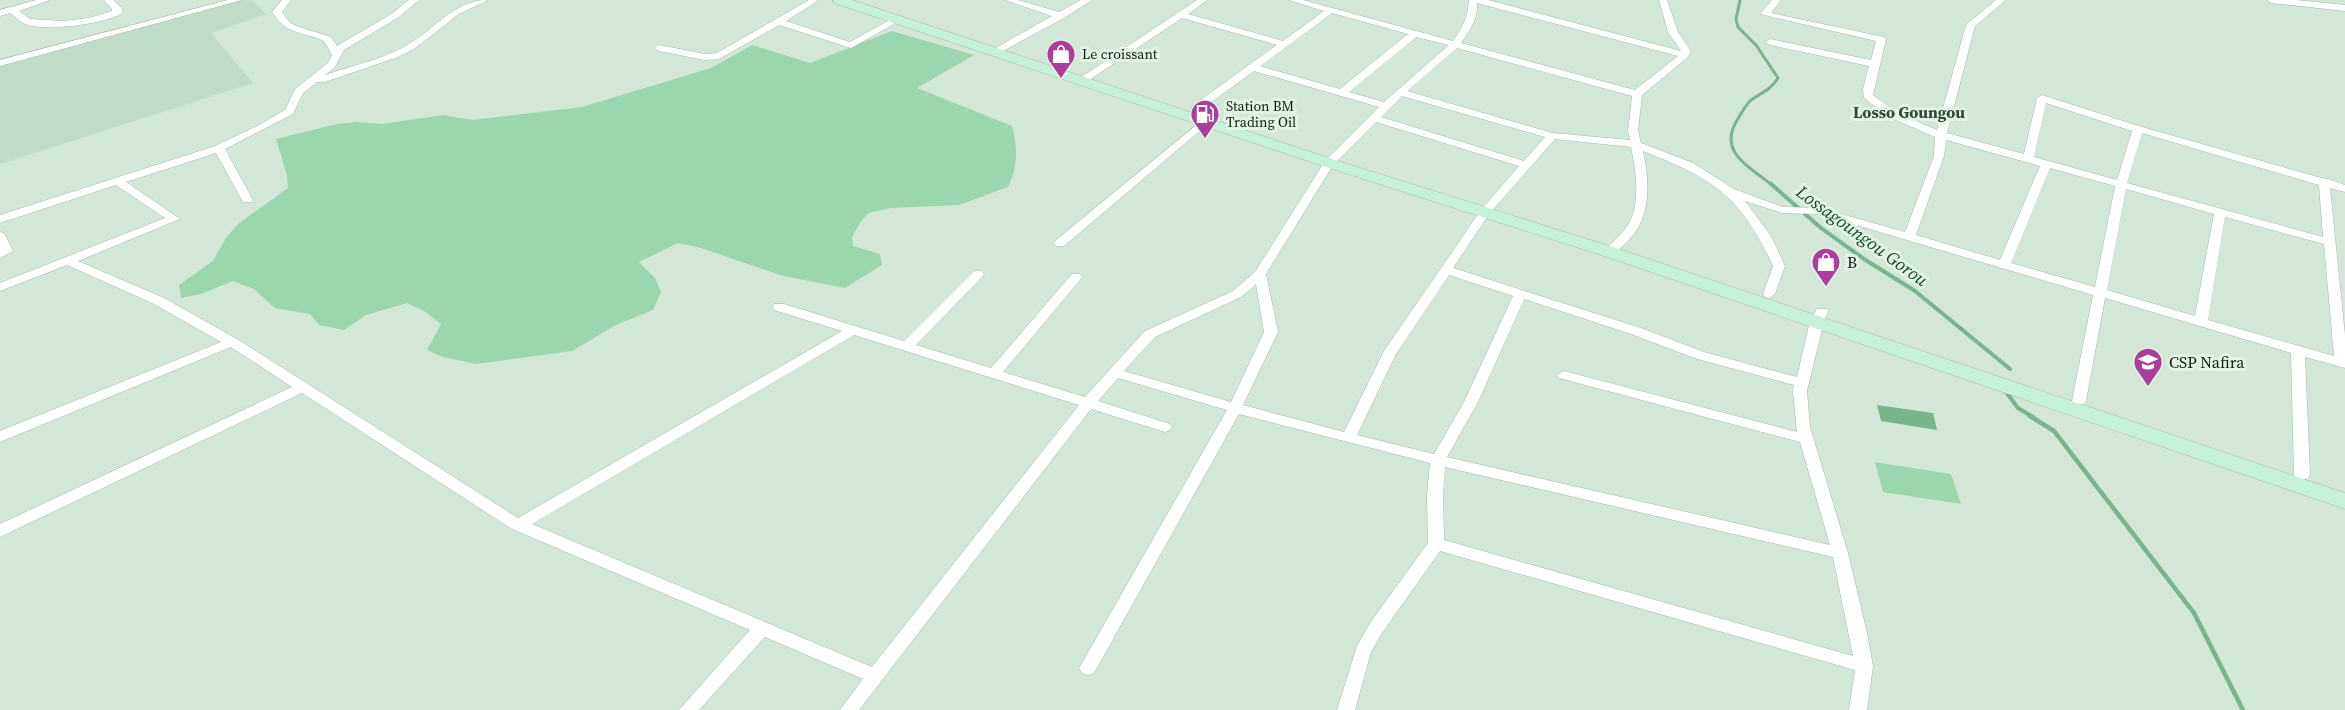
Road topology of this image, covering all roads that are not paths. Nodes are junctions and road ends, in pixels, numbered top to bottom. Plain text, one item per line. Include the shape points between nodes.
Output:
1 (46, 0) edge
2 (108, 0) edge
3 (238, 0) edge
4 (287, 0) edge
5 (415, 0) edge
6 (484, 0) edge
7 (815, 0) edge
8 (838, 0) edge
9 (858, 0) edge
10 (1009, 0) edge
11 (1088, 0) edge
12 (1203, 0) edge
13 (1293, 0) edge
14 (1476, 0) edge
15 (1663, 0) edge
16 (1777, 0) edge
17 (2002, 0) edge
18 (2271, 0) edge
19 (2345, 8) edge
20 (12, 10) junction
21 (1331, 10) junction
22 (0, 13) edge
23 (1180, 15) junction
24 (1061, 16) junction
25 (898, 19) junction
26 (777, 21) junction
27 (1415, 33) junction
28 (1770, 42) dead end
29 (1284, 44) junction
30 (1456, 44) junction
31 (659, 48) dead end
32 (1001, 50) junction
33 (337, 55) junction
34 (1685, 55) junction
35 (0, 63) edge
36 (1874, 64) junction
37 (1252, 67) junction
38 (1086, 78) junction
39 (309, 83) junction
40 (1400, 92) junction
41 (1342, 93) junction
42 (1637, 94) junction
43 (1386, 106) junction
44 (1200, 115) junction
45 (1375, 118) junction
46 (2138, 129) junction
47 (1941, 135) junction
48 (1552, 136) junction
49 (1635, 144) junction
50 (219, 148) junction
51 (1332, 159) junction
52 (2028, 159) junction
53 (2046, 164) junction
54 (1526, 165) junction
55 (117, 181) junction
56 (2324, 181) junction
57 (2121, 185) junction
58 (2345, 189) edge
59 (1730, 191) junction
60 (247, 200) dead end
61 (1488, 208) junction
62 (2220, 212) junction
63 (0, 219) edge
64 (0, 236) edge
65 (1909, 237) junction
66 (2328, 242) junction
67 (1060, 243) dead end
68 (1613, 248) junction
69 (0, 254) edge
70 (68, 261) junction
71 (2004, 265) junction
72 (1446, 270) junction
73 (978, 274) dead end
74 (1260, 274) junction
75 (1076, 277) dead end
76 (0, 287) edge
77 (2099, 292) junction
78 (1521, 293) junction
79 (1768, 294) junction
80 (779, 307) dead end
81 (1820, 316) junction
82 (2201, 322) junction
83 (853, 330) junction
84 (232, 342) junction
85 (907, 346) junction
86 (2298, 350) junction
87 (2343, 363) edge
88 (1115, 373) junction
89 (994, 374) junction
90 (1564, 375) dead end
91 (1802, 383) junction
92 (301, 388) junction
93 (2079, 401) junction
94 (1088, 403) junction
95 (1234, 410) junction
96 (1165, 427) dead end
97 (0, 436) edge
98 (1348, 438) junction
99 (1806, 439) junction
100 (1437, 460) junction
101 (2302, 475) junction
102 (2345, 489) edge
103 (2345, 501) edge
104 (518, 525) junction
105 (0, 531) edge
106 (1436, 544) junction
107 (1840, 554) junction
108 (762, 628) junction
109 (1864, 666) junction
110 (1088, 669) dead end
111 (875, 676) junction
112 (688, 710) edge
113 (849, 710) edge
114 (1346, 710) edge
115 (1858, 710) edge

1 - 20 street
2 - 20 street via 117,13 81,23 28,22
3 - 35 street
4 - 33 street via 277,12 282,24 328,39
5 - 33 street via 340,48
6 - 39 street via 456,12 395,55
7 - 26 street
8 - 25 main road
9 - 32 main road
10 - 24 street
11 - 24 street
12 - 23 street
13 - 21 street
14 - 30 street via 1467,28
14 - 34 street
15 - 34 street
16 - 36 street via 1765,14 1881,39
17 - 47 street via 1971,26
18 - 19 street
20 - 22 street
21 - 27 street
21 - 29 street
23 - 29 street
23 - 38 street
24 - 32 street
25 - 26 street via 851,45
25 - 32 main road
26 - 31 street via 713,57
27 - 30 street
27 - 41 street
28 - 36 street
29 - 37 street
30 - 40 street
30 - 42 street
32 - 38 main road
33 - 39 street via 332,65
34 - 42 street
36 - 47 street via 1868,96 1874,103
37 - 41 street
37 - 44 street
38 - 44 main road
39 - 50 street via 294,97 285,114
40 - 43 street
40 - 48 street
41 - 43 street
42 - 49 street
43 - 45 street
44 - 51 main road
44 - 67 street
45 - 51 street
45 - 54 street
46 - 52 street via 2042,98
46 - 56 street
46 - 57 street
47 - 52 street
47 - 65 street via 1939,156
48 - 49 street
48 - 54 street
49 - 59 street via 1689,165
49 - 68 street via 1641,167 1641,203 1634,225
50 - 55 street
50 - 60 street
51 - 61 main road
51 - 74 street
52 - 53 street
53 - 57 street
53 - 71 street
54 - 61 street
55 - 63 street
55 - 70 street via 174,219
56 - 58 street
56 - 66 street
57 - 62 street
57 - 77 street
59 - 65 street via 1782,210 1820,211
59 - 79 street via 1757,222 1779,266
61 - 68 main road
61 - 72 street
62 - 66 street
62 - 82 street
64 - 69 street via 7,251
65 - 71 street
66 - 87 street
68 - 79 main road
68 - 81 main road
70 - 76 street
70 - 84 street via 157,300
71 - 77 street
72 - 78 street
72 - 98 street via 1389,354
73 - 85 street
74 - 88 street via 1237,294 1150,334
74 - 95 street via 1271,332
75 - 89 street
77 - 82 street
77 - 93 street
78 - 91 street via 1699,355
78 - 100 street via 1471,402
79 - 81 main road
80 - 83 street
81 - 91 street
81 - 93 main road
81 - 103 main road
82 - 86 street
83 - 85 street
83 - 104 street
84 - 92 street
84 - 97 street
85 - 89 street
86 - 87 street
86 - 101 street
88 - 94 street
88 - 95 street
89 - 94 street
90 - 99 street
91 - 99 street
92 - 104 street
92 - 105 street
93 - 101 main road
94 - 96 street
94 - 111 street
95 - 98 street
95 - 110 street
98 - 100 street
99 - 107 street
100 - 106 street
100 - 107 street
101 - 102 main road
104 - 108 street
106 - 109 street
106 - 114 street via 1363,651
107 - 109 street
108 - 111 street
108 - 112 street
109 - 115 street
111 - 113 street

